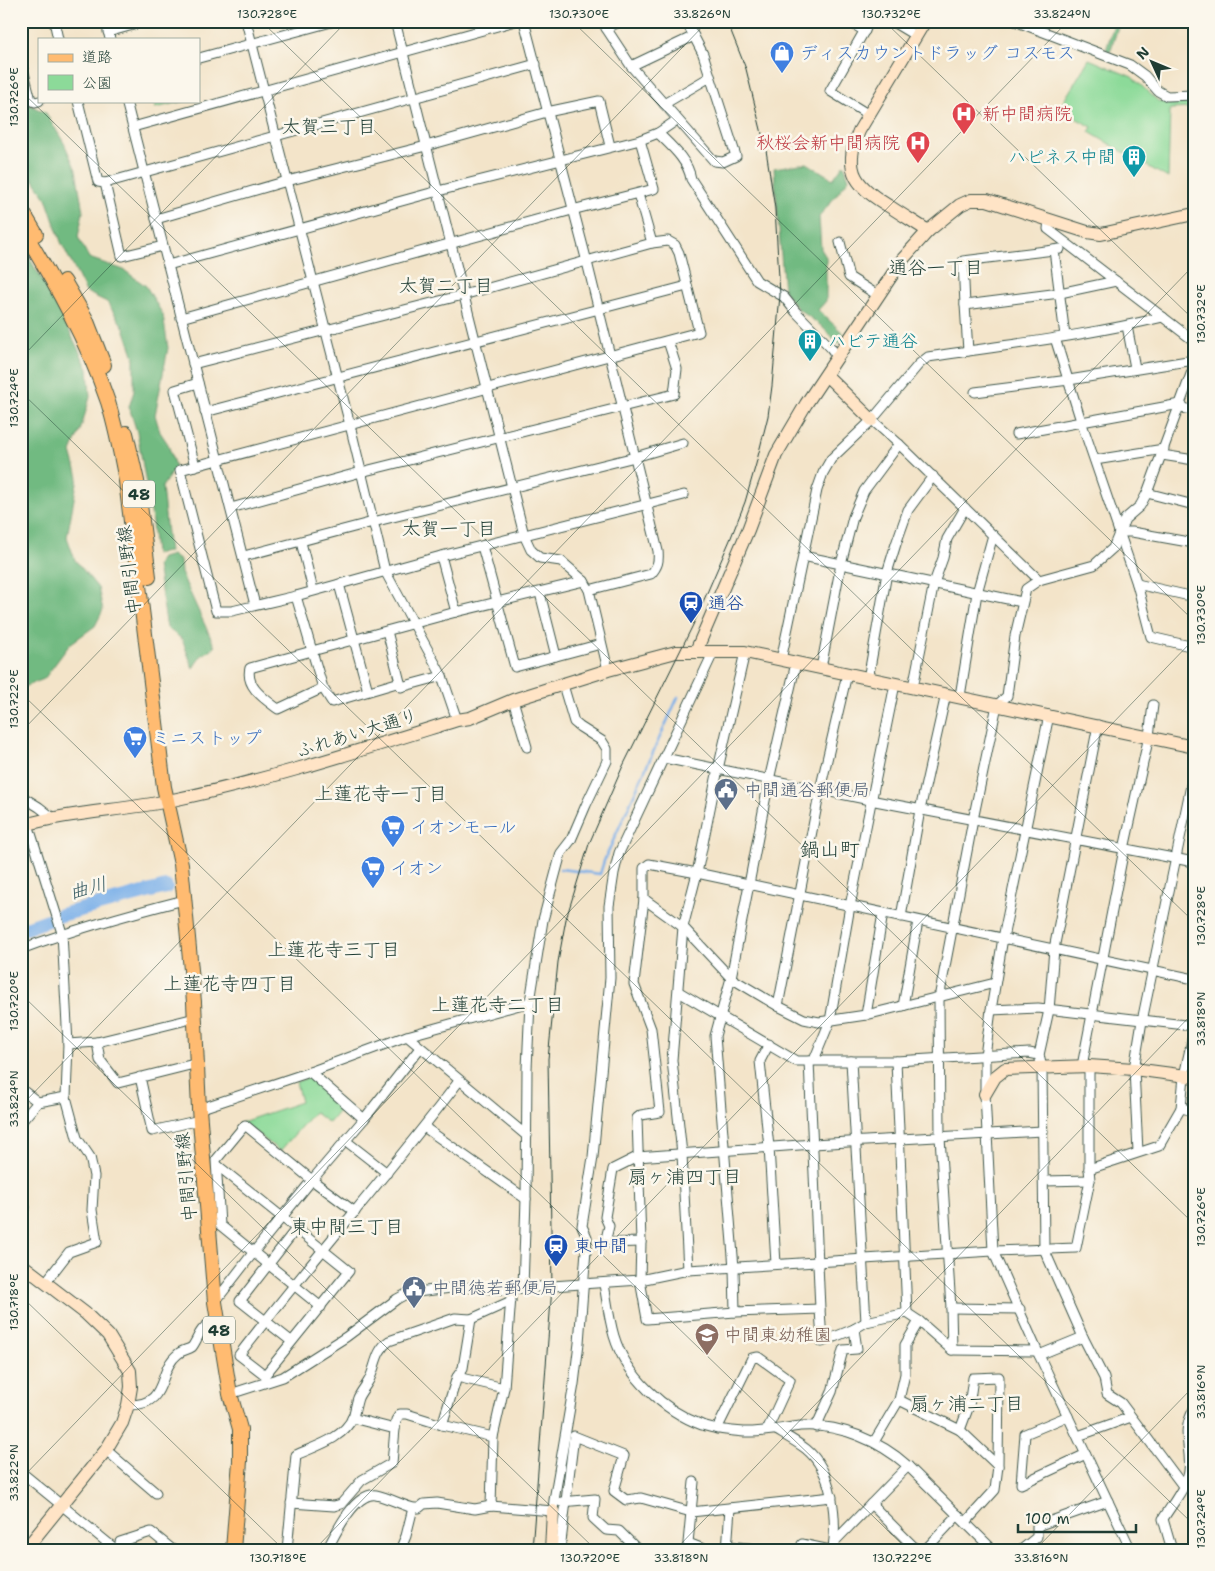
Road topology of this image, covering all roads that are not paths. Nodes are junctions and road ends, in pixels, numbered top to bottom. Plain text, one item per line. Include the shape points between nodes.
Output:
1 (54, 21) edge
2 (106, 21) edge
3 (147, 21) edge
4 (246, 21) edge
5 (335, 21) edge
6 (395, 21) edge
7 (516, 21) edge
8 (524, 21) edge
9 (622, 21) edge
10 (686, 21) edge
11 (848, 21) edge
12 (870, 21) edge
13 (891, 21) edge
14 (925, 21) edge
15 (1015, 21) edge
16 (605, 25) edge
17 (865, 31) junction
18 (109, 35) edge
19 (694, 36) junction
20 (916, 36) junction
21 (58, 38) edge
22 (253, 43) junction
23 (402, 52) junction
24 (200, 58) edge
25 (21, 61) edge
26 (536, 64) junction
27 (632, 66) junction
28 (710, 77) junction
29 (265, 89) junction
30 (1194, 94) edge
31 (414, 99) junction
32 (38, 101) edge
33 (78, 102) edge
34 (126, 102) edge
35 (664, 104) junction
36 (547, 112) junction
37 (869, 115) junction
38 (677, 120) junction
39 (133, 127) junction
40 (658, 133) junction
41 (277, 136) junction
42 (640, 140) junction
43 (426, 146) junction
44 (610, 146) junction
45 (560, 160) junction
46 (144, 171) junction
47 (287, 182) junction
48 (104, 183) junction
49 (438, 192) junction
50 (638, 194) junction
51 (21, 209) edge
52 (572, 210) junction
53 (1194, 214) edge
54 (156, 219) junction
55 (1049, 220) junction
56 (21, 227) edge
57 (300, 229) junction
58 (928, 231) junction
59 (840, 242) dead end
60 (1065, 242) junction
61 (652, 243) junction
62 (450, 244) junction
63 (163, 246) junction
64 (1054, 250) junction
65 (587, 262) junction
66 (168, 265) junction
67 (312, 281) junction
68 (1116, 281) junction
69 (687, 286) junction
70 (1060, 293) junction
71 (463, 295) junction
72 (879, 296) junction
73 (965, 305) junction
74 (598, 308) junction
75 (1163, 317) junction
76 (181, 318) junction
77 (1127, 326) junction
78 (325, 330) junction
79 (1065, 336) junction
80 (1055, 338) junction
81 (668, 341) junction
82 (1194, 341) edge
83 (475, 342) junction
84 (968, 351) junction
85 (610, 357) junction
86 (838, 358) junction
87 (1194, 360) edge
88 (193, 364) junction
89 (1194, 366) edge
90 (1135, 368) junction
91 (826, 375) junction
92 (337, 376) junction
93 (1069, 380) junction
94 (198, 383) junction
95 (486, 388) junction
96 (975, 392) dead end
97 (1180, 404) junction
98 (622, 407) junction
99 (1194, 410) edge
100 (205, 412) junction
101 (872, 420) junction
102 (1081, 421) junction
103 (350, 425) junction
104 (1016, 434) dead end
105 (499, 438) junction
106 (683, 443) dead end
107 (899, 444) junction
108 (1163, 452) junction
109 (635, 457) junction
110 (217, 459) junction
111 (1094, 460) junction
112 (1194, 460) edge
113 (195, 466) junction
114 (361, 472) junction
115 (933, 476) junction
116 (512, 488) junction
117 (1148, 493) junction
118 (684, 495) dead end
119 (646, 505) junction
120 (1194, 505) edge
121 (231, 508) junction
122 (965, 508) junction
123 (373, 522) junction
124 (1119, 532) junction
125 (524, 535) junction
126 (993, 535) junction
127 (301, 542) junction
128 (1194, 543) edge
129 (482, 546) junction
130 (244, 556) junction
131 (441, 556) junction
132 (803, 556) junction
133 (841, 564) junction
134 (385, 571) junction
135 (887, 573) junction
136 (1039, 580) junction
137 (934, 583) junction
138 (339, 584) junction
139 (1137, 584) junction
140 (586, 585) junction
141 (313, 590) junction
142 (540, 593) junction
143 (977, 593) junction
144 (296, 596) junction
145 (1194, 597) edge
146 (1022, 602) junction
147 (497, 603) junction
148 (255, 605) junction
149 (456, 612) junction
150 (414, 624) junction
151 (387, 631) junction
152 (354, 640) junction
153 (601, 644) junction
154 (1194, 647) edge
155 (312, 651) junction
156 (696, 651) junction
157 (745, 652) junction
158 (713, 653) junction
159 (556, 656) junction
160 (781, 660) junction
161 (796, 663) junction
162 (821, 668) junction
163 (608, 670) junction
164 (847, 674) junction
165 (442, 676) junction
166 (868, 679) junction
167 (400, 682) junction
168 (895, 684) junction
169 (563, 685) junction
170 (913, 687) junction
171 (323, 688) junction
172 (368, 691) junction
173 (946, 694) junction
174 (960, 696) junction
175 (513, 700) junction
176 (997, 704) junction
177 (1153, 705) dead end
178 (1049, 715) junction
179 (457, 720) junction
180 (1098, 725) junction
181 (1149, 736) junction
182 (1194, 746) edge
183 (527, 747) dead end
184 (664, 758) junction
185 (718, 769) junction
186 (1194, 771) edge
187 (769, 780) junction
188 (820, 790) junction
189 (21, 796) edge
190 (870, 800) junction
191 (168, 801) junction
192 (920, 810) junction
193 (53, 818) junction
194 (973, 820) junction
195 (24, 825) edge
196 (1025, 830) junction
197 (1075, 840) junction
198 (1124, 849) junction
199 (1176, 858) junction
200 (1194, 862) edge
201 (697, 873) junction
202 (748, 885) junction
203 (799, 895) junction
204 (184, 898) junction
205 (644, 898) junction
206 (850, 906) junction
207 (883, 913) junction
208 (902, 917) junction
209 (918, 921) junction
210 (683, 927) junction
211 (952, 928) junction
212 (62, 930) junction
213 (1003, 938) junction
214 (21, 949) edge
215 (1054, 949) junction
216 (1103, 960) junction
217 (1153, 970) junction
218 (731, 978) junction
219 (1194, 979) edge
220 (995, 983) junction
221 (679, 992) junction
222 (939, 998) junction
223 (530, 1002) junction
224 (778, 1006) junction
225 (902, 1006) junction
226 (991, 1010) junction
227 (1049, 1010) junction
228 (866, 1015) junction
229 (1091, 1015) junction
230 (722, 1017) junction
231 (195, 1018) junction
232 (1142, 1020) junction
233 (830, 1021) junction
234 (1194, 1026) edge
235 (1194, 1031) edge
236 (407, 1036) junction
237 (97, 1042) junction
238 (68, 1044) junction
239 (769, 1044) junction
240 (420, 1048) junction
241 (1039, 1054) junction
242 (985, 1056) junction
243 (938, 1059) junction
244 (811, 1061) junction
245 (851, 1061) junction
246 (896, 1061) junction
247 (198, 1063) junction
248 (1086, 1066) junction
249 (1042, 1068) junction
250 (1134, 1069) junction
251 (310, 1072) junction
252 (1189, 1076) edge
253 (140, 1078) junction
254 (459, 1080) junction
255 (21, 1089) edge
256 (986, 1094) junction
257 (66, 1097) junction
258 (38, 1102) junction
259 (1181, 1108) junction
260 (1194, 1110) edge
261 (199, 1114) junction
262 (364, 1119) junction
263 (21, 1122) edge
264 (424, 1127) junction
265 (1042, 1130) junction
266 (989, 1135) junction
267 (527, 1136) junction
268 (940, 1137) junction
269 (898, 1140) junction
270 (346, 1141) junction
271 (855, 1142) junction
272 (813, 1144) junction
273 (770, 1147) junction
274 (725, 1150) junction
275 (1138, 1152) junction
276 (682, 1154) junction
277 (637, 1157) junction
278 (217, 1165) junction
279 (1089, 1169) junction
280 (387, 1173) junction
281 (312, 1180) junction
282 (1090, 1180) junction
283 (1044, 1181) junction
284 (526, 1199) junction
285 (355, 1212) junction
286 (281, 1218) junction
287 (296, 1229) junction
288 (642, 1242) junction
289 (1044, 1249) junction
290 (322, 1251) junction
291 (993, 1252) junction
292 (253, 1253) junction
293 (947, 1254) junction
294 (904, 1257) junction
295 (862, 1261) junction
296 (818, 1263) junction
297 (21, 1264) edge
298 (776, 1264) junction
299 (267, 1265) junction
300 (734, 1268) junction
301 (688, 1270) junction
302 (640, 1280) junction
303 (45, 1283) junction
304 (585, 1283) junction
305 (604, 1284) junction
306 (294, 1286) junction
307 (523, 1288) junction
308 (512, 1290) junction
309 (511, 1301) junction
310 (215, 1302) junction
311 (321, 1306) junction
312 (951, 1308) junction
313 (820, 1309) junction
314 (1020, 1309) junction
315 (735, 1312) junction
316 (907, 1313) junction
317 (217, 1317) junction
318 (471, 1319) junction
319 (265, 1321) junction
320 (919, 1321) junction
321 (866, 1322) junction
322 (854, 1329) junction
323 (1083, 1337) junction
324 (291, 1341) junction
325 (952, 1350) junction
326 (1038, 1353) junction
327 (457, 1377) junction
328 (504, 1388) junction
329 (230, 1394) junction
330 (899, 1400) junction
331 (128, 1406) junction
332 (1194, 1409) edge
333 (1068, 1416) junction
334 (1131, 1417) junction
335 (352, 1418) junction
336 (442, 1425) junction
337 (816, 1427) junction
338 (717, 1428) junction
339 (394, 1429) junction
340 (772, 1430) junction
341 (960, 1430) junction
342 (1078, 1436) junction
343 (493, 1437) junction
344 (874, 1442) junction
345 (106, 1450) junction
346 (1086, 1454) junction
347 (908, 1466) junction
348 (998, 1466) junction
349 (21, 1472) edge
350 (694, 1482) dead end
351 (1183, 1486) junction
352 (156, 1493) dead end
353 (832, 1497) junction
354 (1108, 1500) junction
355 (565, 1502) junction
356 (291, 1503) junction
357 (340, 1504) junction
358 (871, 1504) junction
359 (62, 1505) junction
360 (553, 1505) junction
361 (491, 1506) junction
362 (413, 1508) junction
363 (730, 1508) junction
364 (349, 1510) junction
365 (691, 1512) junction
366 (958, 1515) junction
367 (966, 1522) junction
368 (120, 1542) dead end
369 (802, 1544) dead end
370 (832, 1547) edge
371 (728, 1548) edge
372 (25, 1550) edge
373 (113, 1550) edge
374 (173, 1550) edge
375 (233, 1550) edge
376 (287, 1550) edge
377 (327, 1550) edge
378 (400, 1550) edge
379 (551, 1550) edge
380 (560, 1550) edge
381 (638, 1550) edge
382 (706, 1550) edge
383 (768, 1550) edge
384 (842, 1550) edge
385 (917, 1550) edge
386 (925, 1550) edge
387 (993, 1550) edge
388 (1021, 1550) edge
389 (1131, 1550) edge
390 (1172, 1550) edge

1 - 21 street
2 - 18 street
3 - 18 street
4 - 22 street
5 - 22 street
6 - 23 street
7 - 23 street
8 - 26 street
9 - 16 street
10 - 19 street
11 - 17 street
12 - 17 street
13 - 20 street
14 - 20 street
15 - 30 street via 1130,66 1167,96
16 - 27 street
17 - 37 street via 830,91
19 - 27 street
19 - 28 street
20 - 37 street
22 - 24 street
22 - 29 street
23 - 29 street
23 - 31 street
25 - 32 street via 31,100
26 - 31 street
26 - 36 street
27 - 35 street
28 - 35 street
28 - 38 street via 736,156 723,162 714,161
29 - 39 street
29 - 41 street
31 - 41 street
31 - 43 street
33 - 48 street via 98,182
34 - 39 street
35 - 38 street
36 - 43 street
36 - 44 street via 598,101
36 - 45 street
37 - 58 street via 853,145 855,177 874,198
38 - 40 street
39 - 46 street
40 - 42 street
40 - 86 street via 679,154 757,281 784,297
41 - 46 street
41 - 47 street
42 - 44 street
42 - 50 street via 654,189
43 - 47 street
43 - 49 street
44 - 45 street
45 - 49 street
45 - 52 street
46 - 48 street
46 - 54 street
47 - 54 street
47 - 57 street
48 - 63 street via 122,256
49 - 57 street
49 - 62 street
50 - 52 street
50 - 61 street
51 - 191 main road, 中間引野線 / 48 via 86,319 117,402 128,442 137,481 173,785
52 - 62 street
52 - 65 street
53 - 55 street via 1101,234
54 - 63 street
55 - 58 street via 987,200 971,200
55 - 60 street via 1048,229
56 - 191 main road, 中間引野線 / 48 via 75,321 102,385 119,442
57 - 66 street
57 - 67 street
58 - 72 street via 902,260
59 - 72 street via 849,277
60 - 64 street via 1061,249
60 - 68 street
61 - 65 street
61 - 69 street via 668,241 675,246
62 - 67 street
62 - 71 street
63 - 66 street
64 - 70 street
64 - 73 street via 962,261
65 - 71 street
65 - 74 street
66 - 76 street
67 - 76 street
67 - 78 street
68 - 70 street
68 - 75 street
69 - 74 street
69 - 81 street via 699,332
70 - 73 street
70 - 79 street
71 - 78 street
71 - 83 street
72 - 86 street
73 - 84 street
74 - 83 street
74 - 85 street
75 - 77 street
75 - 82 street
76 - 88 street
77 - 79 street
77 - 90 street
78 - 88 street
78 - 92 street
79 - 80 street
80 - 84 street
80 - 93 street
81 - 85 street
81 - 98 street via 677,369 674,394
83 - 92 street
83 - 95 street
84 - 101 street via 928,357
85 - 95 street
85 - 98 street
86 - 91 street
87 - 90 street
88 - 94 street
89 - 97 street
90 - 93 street
91 - 101 street
91 - 156 street via 776,455
92 - 100 street
92 - 103 street
93 - 96 street
93 - 102 street
94 - 100 street
94 - 113 street via 175,390
95 - 103 street
95 - 105 street
97 - 99 street
97 - 102 street
97 - 108 street
98 - 105 street
98 - 109 street
100 - 110 street
101 - 107 street
101 - 132 street via 831,460 823,473
102 - 104 street
102 - 111 street
103 - 110 street
103 - 114 street
105 - 114 street
105 - 116 street
106 - 109 street
107 - 115 street
107 - 133 street via 864,491 853,517
108 - 111 street
108 - 112 street
108 - 117 street
109 - 116 street
109 - 119 street
110 - 113 street
110 - 121 street
111 - 124 street
113 - 148 street via 180,470 216,611
114 - 121 street
114 - 123 street
115 - 122 street
115 - 135 street via 908,510
116 - 123 street
116 - 125 street
117 - 120 street
117 - 124 street via 1140,506 1125,519
118 - 119 street
119 - 125 street
119 - 140 street via 659,560 652,574
121 - 130 street
122 - 126 street
122 - 137 street via 947,540
123 - 127 street
123 - 134 street
124 - 128 street
124 - 136 street via 1113,548 1094,565
124 - 139 street
125 - 129 street
125 - 140 street via 531,550 540,558 561,561
126 - 136 street
126 - 143 street
127 - 130 street
127 - 141 street
129 - 131 street
129 - 147 street
130 - 148 street
131 - 134 street
131 - 149 street
132 - 133 street
132 - 160 street
133 - 135 street
133 - 162 street
134 - 138 street
134 - 150 street
135 - 137 street
135 - 166 street
136 - 146 street via 1026,589
137 - 143 street
137 - 170 street
138 - 141 street
138 - 152 street
139 - 145 street
139 - 154 street via 1151,637
140 - 142 street
140 - 153 street
141 - 144 street
142 - 147 street
142 - 159 street
143 - 146 street
143 - 174 street
144 - 148 street
144 - 155 street
146 - 176 street via 1007,696
147 - 149 street
147 - 159 street via 515,667
149 - 150 street
150 - 151 street
150 - 165 street
151 - 152 street
151 - 167 street
152 - 155 street
152 - 172 street
153 - 159 street
153 - 163 street
155 - 171 street
155 - 171 street via 250,668 248,675 253,687 278,709
156 - 158 street, ふれあい大通り
156 - 163 street, ふれあい大通り via 676,652
157 - 158 street, ふれあい大通り
157 - 160 street, ふれあい大通り
157 - 185 street
158 - 184 street
160 - 161 street, ふれあい大通り
161 - 162 street, ふれあい大通り
161 - 187 street
162 - 164 street, ふれあい大通り
163 - 169 street, ふれあい大通り
164 - 166 street, ふれあい大通り
164 - 188 street
165 - 167 street via 401,687
165 - 179 street
166 - 168 street, ふれあい大通り
167 - 172 street
168 - 170 street, ふれあい大通り
168 - 190 street
169 - 175 street, ふれあい大通り
169 - 223 street via 574,722 602,741 607,749 607,761 559,859 543,920
170 - 173 street, ふれあい大通り
171 - 172 street via 332,702
173 - 174 street, ふれあい大通り
173 - 192 street
174 - 176 street, ふれあい大通り
175 - 179 street, ふれあい大通り
175 - 183 street
176 - 178 street, ふれあい大通り
176 - 194 street
177 - 181 street
178 - 180 street, ふれあい大通り
178 - 196 street
179 - 191 street, ふれあい大通り via 301,769
180 - 181 street, ふれあい大通り
180 - 197 street
181 - 182 street, ふれあい大通り
181 - 198 street
184 - 185 street
184 - 304 street via 619,853 609,906 610,978 593,1157 582,1226 587,1237
185 - 187 street
185 - 201 street
186 - 199 street
187 - 188 street
187 - 202 street
188 - 190 street
188 - 203 street
189 - 193 street
190 - 192 street
190 - 206 street
191 - 193 street, ふれあい大通り
191 - 204 main road, 中間引野線 / 48
192 - 194 street
192 - 208 street
193 - 195 street, ふれあい大通り
194 - 196 street
194 - 211 street
195 - 212 street
196 - 197 street
196 - 213 street
197 - 198 street
197 - 215 street
198 - 199 street
198 - 216 street
199 - 200 street
199 - 217 street
201 - 202 street
201 - 205 street via 649,864 644,868
201 - 210 street
202 - 203 street
202 - 218 street
203 - 206 street
203 - 224 street
204 - 212 street
204 - 231 main road, 中間引野線 / 48
205 - 210 street
205 - 277 street via 634,984 650,1029 660,1112 637,1118
206 - 207 street
206 - 233 street
207 - 208 street
207 - 228 street
208 - 209 street
209 - 211 street
209 - 225 street
210 - 218 street
210 - 221 street
211 - 213 street
211 - 222 street
212 - 214 street
212 - 238 street
213 - 215 street
213 - 220 street
215 - 216 street
215 - 227 street
216 - 217 street
216 - 229 street
217 - 219 street
217 - 232 street
218 - 224 street
218 - 230 street
220 - 222 street
220 - 226 street
221 - 230 street
221 - 276 street via 672,1060
222 - 225 street
222 - 243 street
223 - 236 street
223 - 267 street
224 - 233 street via 804,1019
225 - 228 street
226 - 227 street
226 - 242 street
227 - 229 street
227 - 241 street
228 - 233 street
229 - 232 street
229 - 248 street
230 - 239 street
230 - 274 street via 715,1036
231 - 237 street
231 - 247 main road, 中間引野線 / 48
232 - 234 street
232 - 250 street
233 - 244 street
235 - 252 street
236 - 240 street
236 - 251 street
237 - 238 street
237 - 253 street via 100,1060 118,1083
238 - 257 street
239 - 244 street via 796,1061
239 - 273 street via 760,1061
240 - 254 street
240 - 262 street
241 - 242 street
241 - 249 street
242 - 243 street
242 - 256 street
243 - 246 street
243 - 268 street
244 - 245 street
244 - 272 street
245 - 246 street
245 - 271 street
246 - 269 street
247 - 253 street
247 - 261 main road, 中間引野線 / 48
248 - 249 street
248 - 250 street
248 - 279 street
249 - 256 street via 1005,1069 995,1077
249 - 265 street
250 - 252 street
250 - 275 street
251 - 261 street
251 - 262 street
252 - 259 street
253 - 261 street via 152,1131
254 - 264 street
254 - 267 street
255 - 258 street
256 - 266 street
257 - 258 street
257 - 303 street via 77,1138 90,1157 97,1242 69,1252
258 - 263 street
259 - 260 street
259 - 275 street via 1159,1146
261 - 310 main road, 中間引野線 / 48
262 - 270 street
264 - 280 street
264 - 284 street
265 - 266 street
265 - 283 street
266 - 268 street
266 - 291 street
267 - 284 street
268 - 269 street
268 - 293 street
269 - 271 street
269 - 294 street
270 - 280 street
270 - 281 street
271 - 272 street
271 - 295 street
272 - 273 street
272 - 296 street
273 - 274 street
273 - 298 street
274 - 276 street
274 - 300 street
275 - 279 street
276 - 277 street
276 - 301 street
277 - 288 street
277 - 288 street via 613,1169 605,1217 609,1226 605,1244
278 - 281 street via 216,1160 245,1125
278 - 286 street
278 - 292 street via 220,1226
279 - 282 street
280 - 285 street
281 - 285 street
281 - 286 street
282 - 283 street
282 - 289 street via 1076,1248
283 - 289 street
284 - 307 street
285 - 290 street
286 - 287 street
286 - 292 street
287 - 290 street
287 - 299 street
288 - 302 street
289 - 291 street
289 - 323 street
290 - 306 street
290 - 311 street via 349,1271
291 - 293 street
291 - 314 street
292 - 299 street
292 - 310 street
293 - 294 street
293 - 312 street
294 - 295 street
294 - 316 street
295 - 296 street
295 - 321 street
296 - 298 street
296 - 313 street
297 - 303 street
298 - 300 street
299 - 306 street
299 - 319 street via 240,1301
300 - 301 street
300 - 315 street
301 - 302 street
302 - 305 street
302 - 315 street via 647,1319
303 - 331 street via 92,1318 112,1341 130,1371
304 - 305 street
304 - 307 street
304 - 360 street via 574,1384
305 - 338 street via 614,1337 636,1377 679,1414
306 - 311 street
306 - 319 street
307 - 308 street
308 - 309 street
308 - 329 street via 460,1287 408,1293 284,1377
309 - 318 street
309 - 328 street
310 - 317 main road, 中間引野線 / 48
311 - 324 street
312 - 314 street
312 - 325 street
313 - 315 street
313 - 322 street via 822,1342
314 - 326 street
316 - 320 street
316 - 321 street
317 - 329 main road, 中間引野線 / 48
317 - 331 street via 203,1328 192,1347 178,1354 152,1399 141,1406
318 - 327 street via 463,1368
318 - 335 street via 455,1318 383,1345 370,1379 358,1397
319 - 324 street
319 - 324 street via 239,1355 265,1375
320 - 325 street
320 - 330 street via 906,1344 905,1374
321 - 322 street
322 - 337 street via 857,1349 844,1350 832,1392
323 - 326 street
323 - 334 street via 1104,1378 1107,1394
325 - 326 street
326 - 333 street
327 - 328 street
327 - 336 street
328 - 343 street
329 - 375 main road, 中間引野線 / 48 via 240,1429
330 - 341 street
330 - 344 street
331 - 345 street
332 - 351 street via 1186,1432 1189,1472
333 - 342 street
333 - 346 street via 1025,1434 1021,1484
334 - 342 street
334 - 351 street
335 - 339 street
335 - 356 street via 337,1436 296,1456
336 - 339 street via 400,1414
336 - 343 street
337 - 340 street
337 - 344 street via 839,1430
338 - 340 street via 745,1432
338 - 340 street via 752,1358 758,1357 790,1380
339 - 357 street via 392,1463 362,1480
340 - 353 street via 806,1449 819,1464
341 - 348 street
341 - 348 street via 969,1406 973,1378 999,1377
342 - 346 street
343 - 361 street
344 - 347 street via 894,1453
345 - 352 street
345 - 359 street
346 - 354 street
347 - 358 street
347 - 366 street
348 - 367 street via 995,1490
349 - 359 street
350 - 365 street
351 - 390 street via 1162,1519
353 - 363 street
353 - 370 street
354 - 388 street via 1037,1526 1037,1537
354 - 389 street
355 - 360 street
355 - 365 street via 574,1436 624,1456 614,1491 626,1500 641,1498
355 - 380 street
355 - 381 street via 595,1499 593,1518 606,1530 619,1531
356 - 357 street
356 - 376 street
357 - 364 street
358 - 370 street
358 - 385 street
359 - 372 street
359 - 373 street
360 - 361 street
360 - 379 street
361 - 362 street via 475,1509 437,1503
362 - 364 street via 376,1495 366,1496
362 - 378 street
363 - 365 street
363 - 371 street
364 - 377 street
365 - 382 street via 688,1543
366 - 367 street
366 - 386 street
367 - 387 street
368 - 374 street via 151,1532
369 - 370 street
370 - 384 street
371 - 383 street

